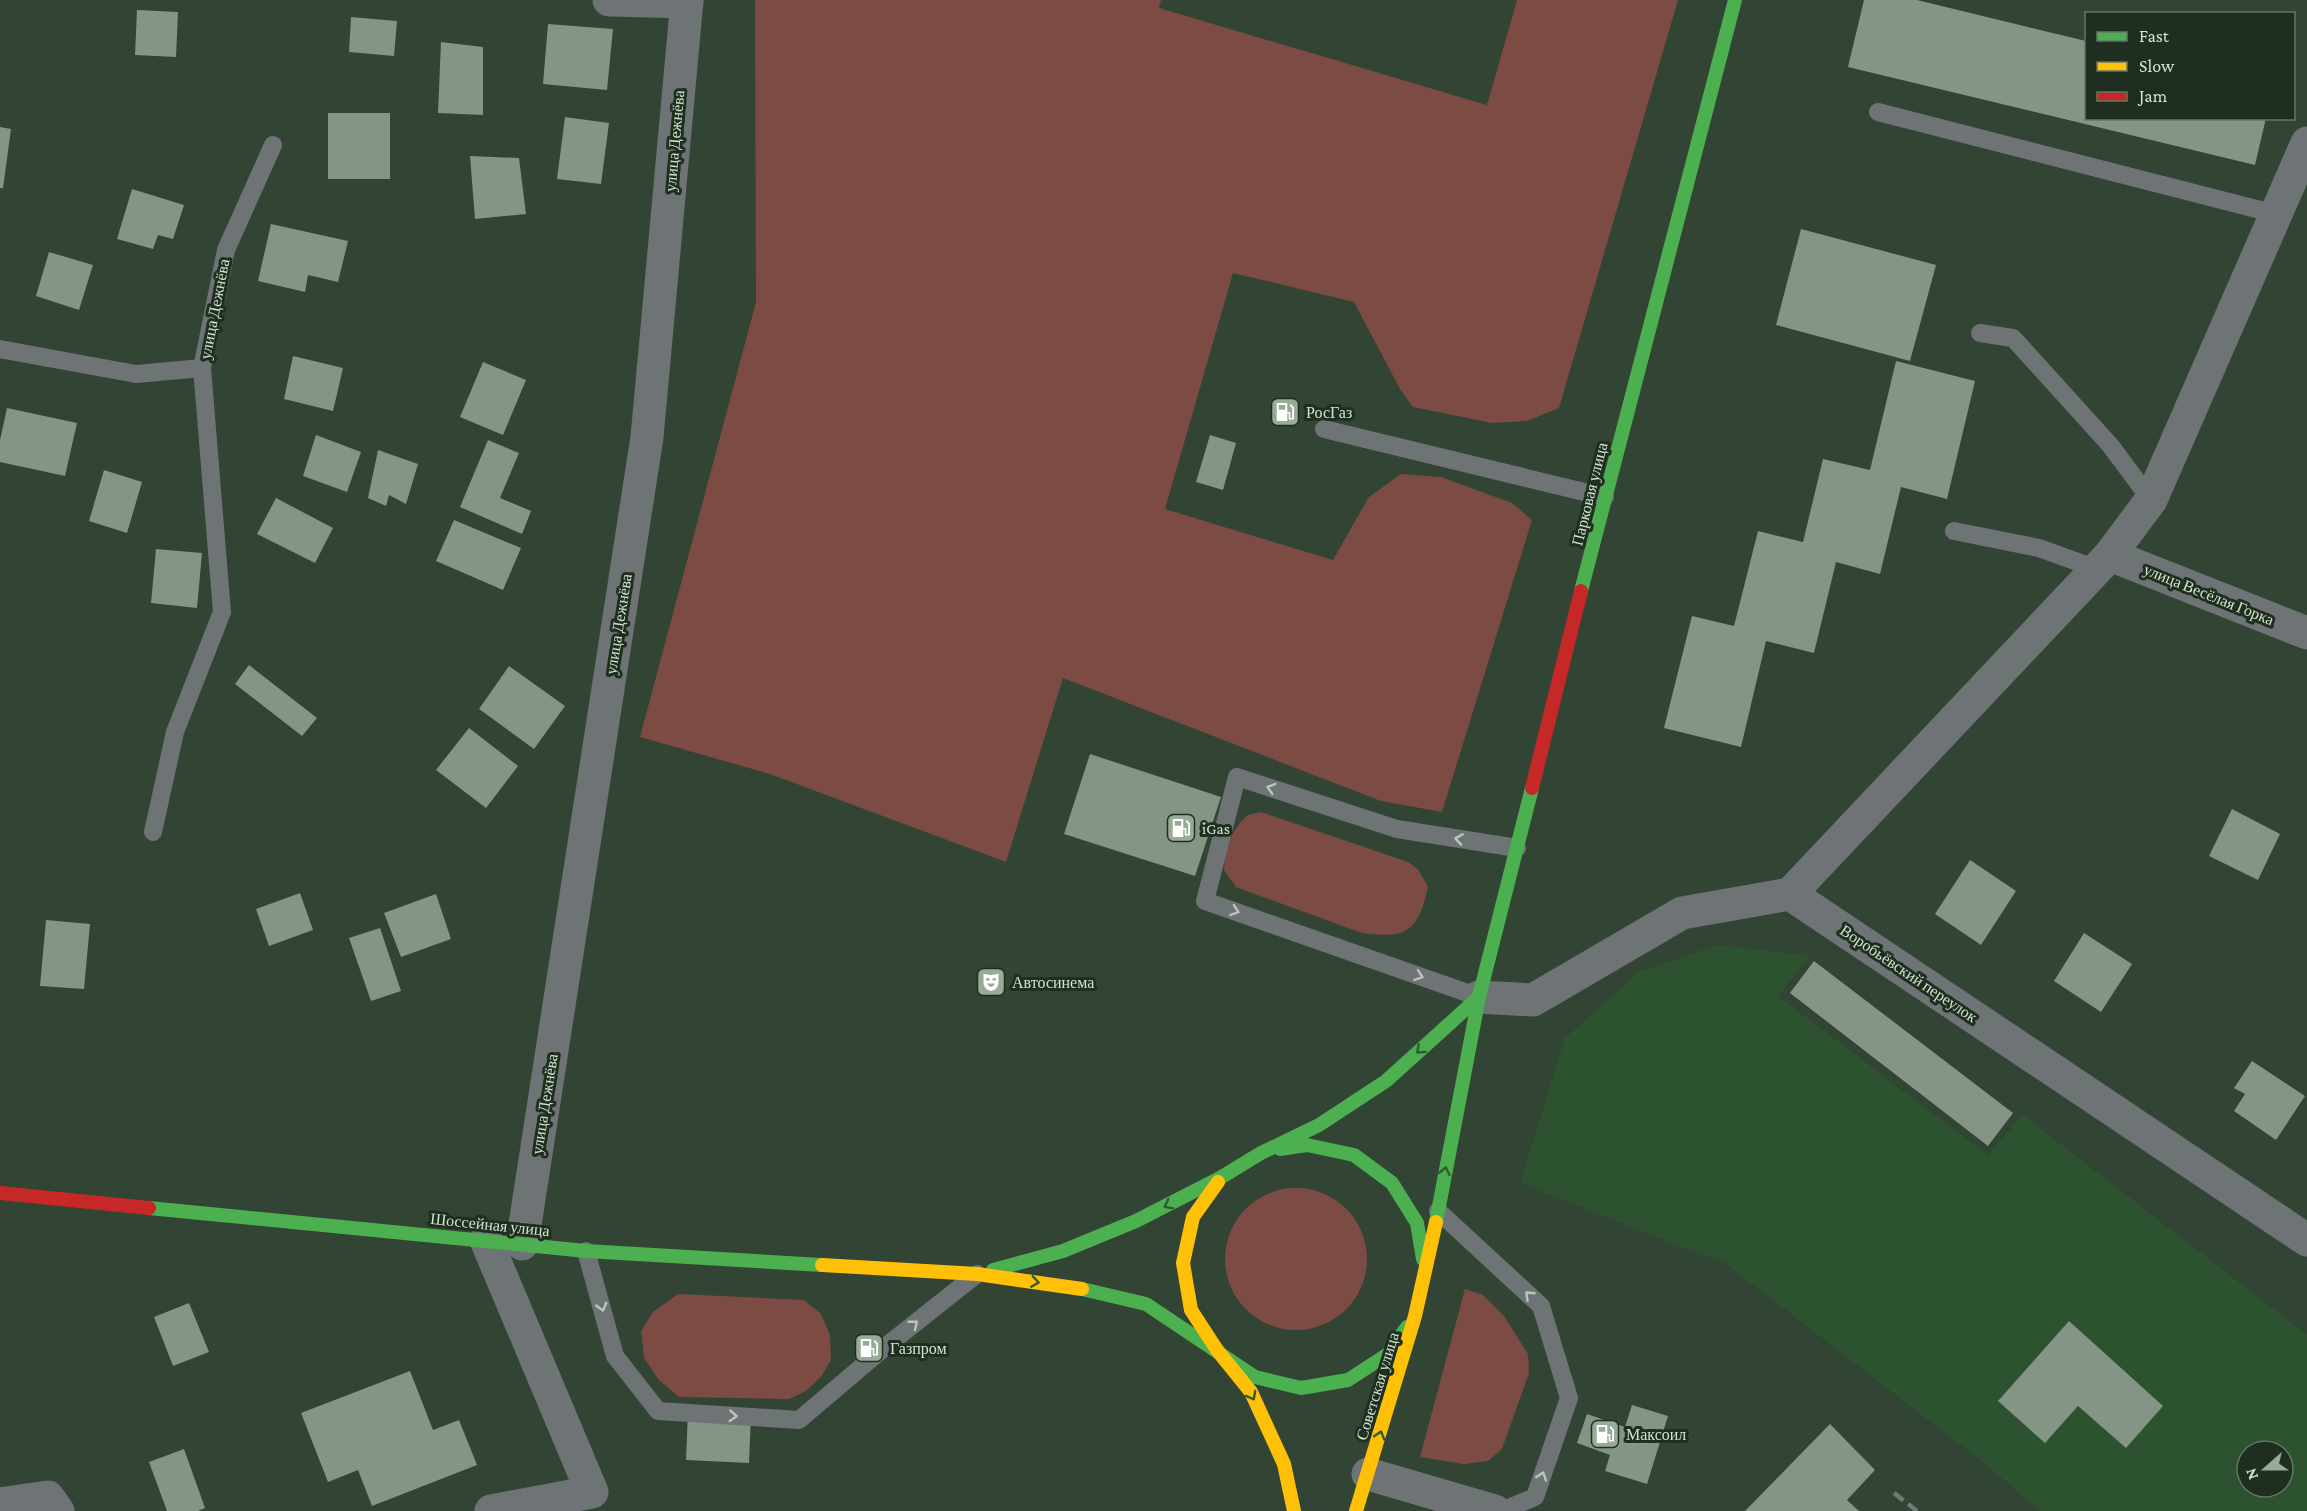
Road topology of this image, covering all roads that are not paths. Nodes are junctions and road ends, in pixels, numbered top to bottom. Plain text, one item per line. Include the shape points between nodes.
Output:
1 (609, 0) edge
2 (1735, 0) edge
3 (688, 1) edge
4 (1878, 112) dead end
5 (2307, 143) edge
6 (273, 145) dead end
7 (2276, 214) junction
8 (1980, 333) dead end
9 (0, 349) edge
10 (202, 368) junction
11 (1324, 429) dead end
12 (1605, 497) junction
13 (2151, 500) junction
14 (1954, 531) dead end
15 (2104, 562) junction
16 (2307, 633) edge
17 (153, 832) dead end
18 (1516, 848) junction
19 (1790, 894) junction
20 (1479, 996) junction
21 (1261, 1153) junction
22 (1220, 1178) junction
23 (0, 1193) edge
24 (1438, 1211) junction
25 (486, 1240) junction
26 (2307, 1240) edge
27 (522, 1244) junction
28 (586, 1251) junction
29 (1425, 1270) junction
30 (977, 1274) junction
31 (1415, 1316) junction
32 (1216, 1350) junction
33 (1368, 1474) junction
34 (0, 1504) edge
35 (58, 1511) edge
36 (491, 1511) edge
37 (1294, 1511) edge
38 (1356, 1511) edge
39 (1495, 1511) edge
40 (1501, 1511) edge

1 - 3 street
2 - 12 main road, Парковая улица
3 - 27 street, улица Дежнёва via 647,437
4 - 7 lane
5 - 7 street
6 - 10 lane, улица Дежнёва via 226,250
7 - 13 street
8 - 13 lane via 2013,339 2110,445
9 - 10 lane via 136,374
10 - 17 lane, улица Дежнёва via 222,612 175,732
11 - 12 lane
12 - 18 main road, Парковая улица
13 - 15 street
14 - 15 lane
15 - 16 street, улица Весёлая Горка
15 - 19 street
18 - 20 main road, Парковая улица
18 -> 20 lane via 1397,829 1237,777 1205,901
19 - 20 street via 1682,913 1533,1000
19 - 26 street, Воробьёвский переулок
20 -> 21 main road via 1386,1081 1319,1125
24 -> 20 main road, Парковая улица
21 - 22 main road
21 - 29 main road via 1307,1144 1354,1155 1392,1183 1417,1223
22 -> 30 main road via 1137,1221 1063,1251
22 - 32 main road via 1193,1217 1183,1263 1191,1310
23 - 25 main road, Шоссейная улица
24 - 29 main road, Советская улица
40 -> 24 lane via 1535,1497 1569,1398 1541,1306
25 - 27 main road, Шоссейная улица
25 - 36 street via 592,1492
27 - 28 main road, Шоссейная улица
28 - 30 main road, Шоссейная улица
28 -> 30 lane via 615,1356 658,1411 799,1420
29 - 31 main road, Советская улица
30 -> 32 main road via 1074,1287 1146,1304
31 - 32 main road via 1388,1354 1348,1380 1301,1388 1255,1377
33 -> 31 main road, Советская улица
32 -> 37 main road via 1251,1392 1284,1464
33 - 38 main road, Советская улица
33 - 39 street
34 - 35 street via 48,1497

